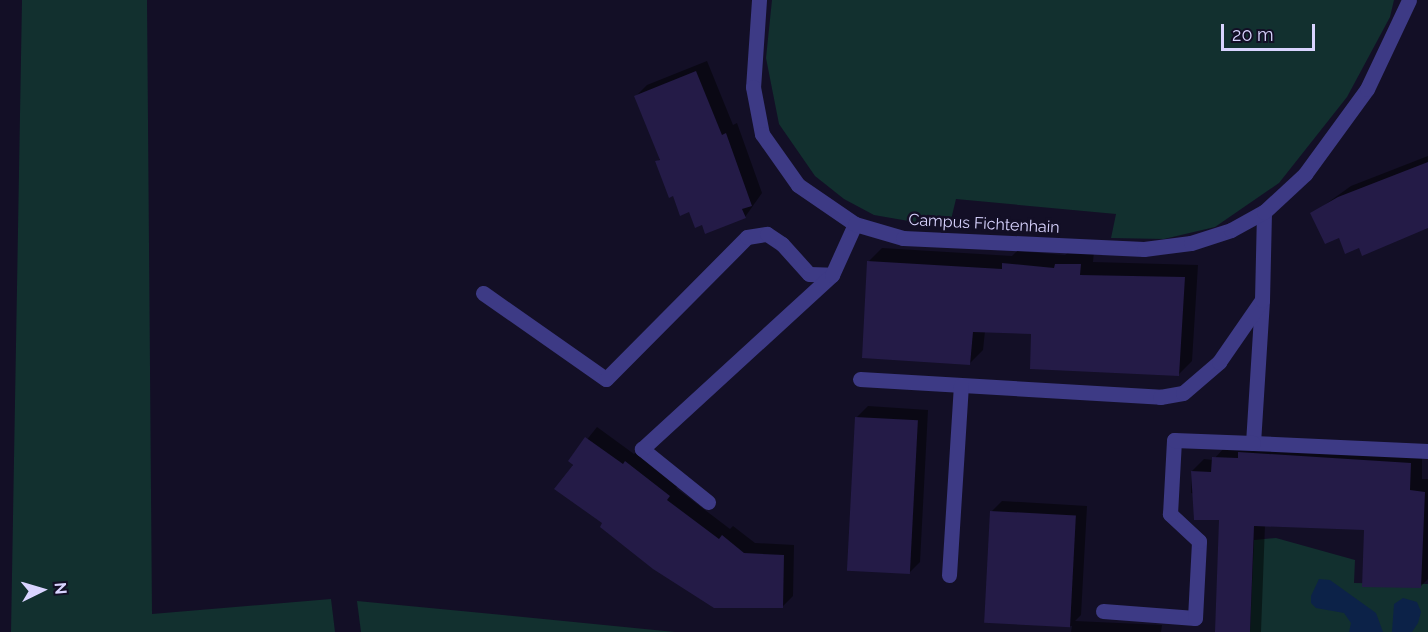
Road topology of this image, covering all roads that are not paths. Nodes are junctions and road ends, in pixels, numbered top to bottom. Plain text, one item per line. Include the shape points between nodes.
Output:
1 (759, 0) edge
2 (1409, 0) edge
3 (1264, 212) junction
4 (855, 224) junction
5 (832, 275) junction
6 (483, 293) dead end
7 (1263, 300) junction
8 (860, 379) dead end
9 (961, 385) junction
10 (1253, 443) junction
11 (1428, 451) edge
12 (708, 502) dead end
13 (949, 575) dead end
14 (1103, 611) dead end

1 - 4 street, Campus Fichtenhain via 753,87 762,134 798,185
2 - 3 street, Campus Fichtenhain via 1367,89 1340,129 1305,174
3 - 4 street, Campus Fichtenhain via 1231,230 1191,243 1144,249 903,238
3 - 7 street
4 - 5 street
5 - 6 street via 809,274 782,244 767,234 747,237 606,379
5 - 12 street via 642,449
7 - 9 street via 1219,362 1183,393 1160,397
7 - 10 street
8 - 9 street
9 - 13 street
10 - 11 street
10 - 14 street via 1174,440 1170,514 1199,541 1196,618

